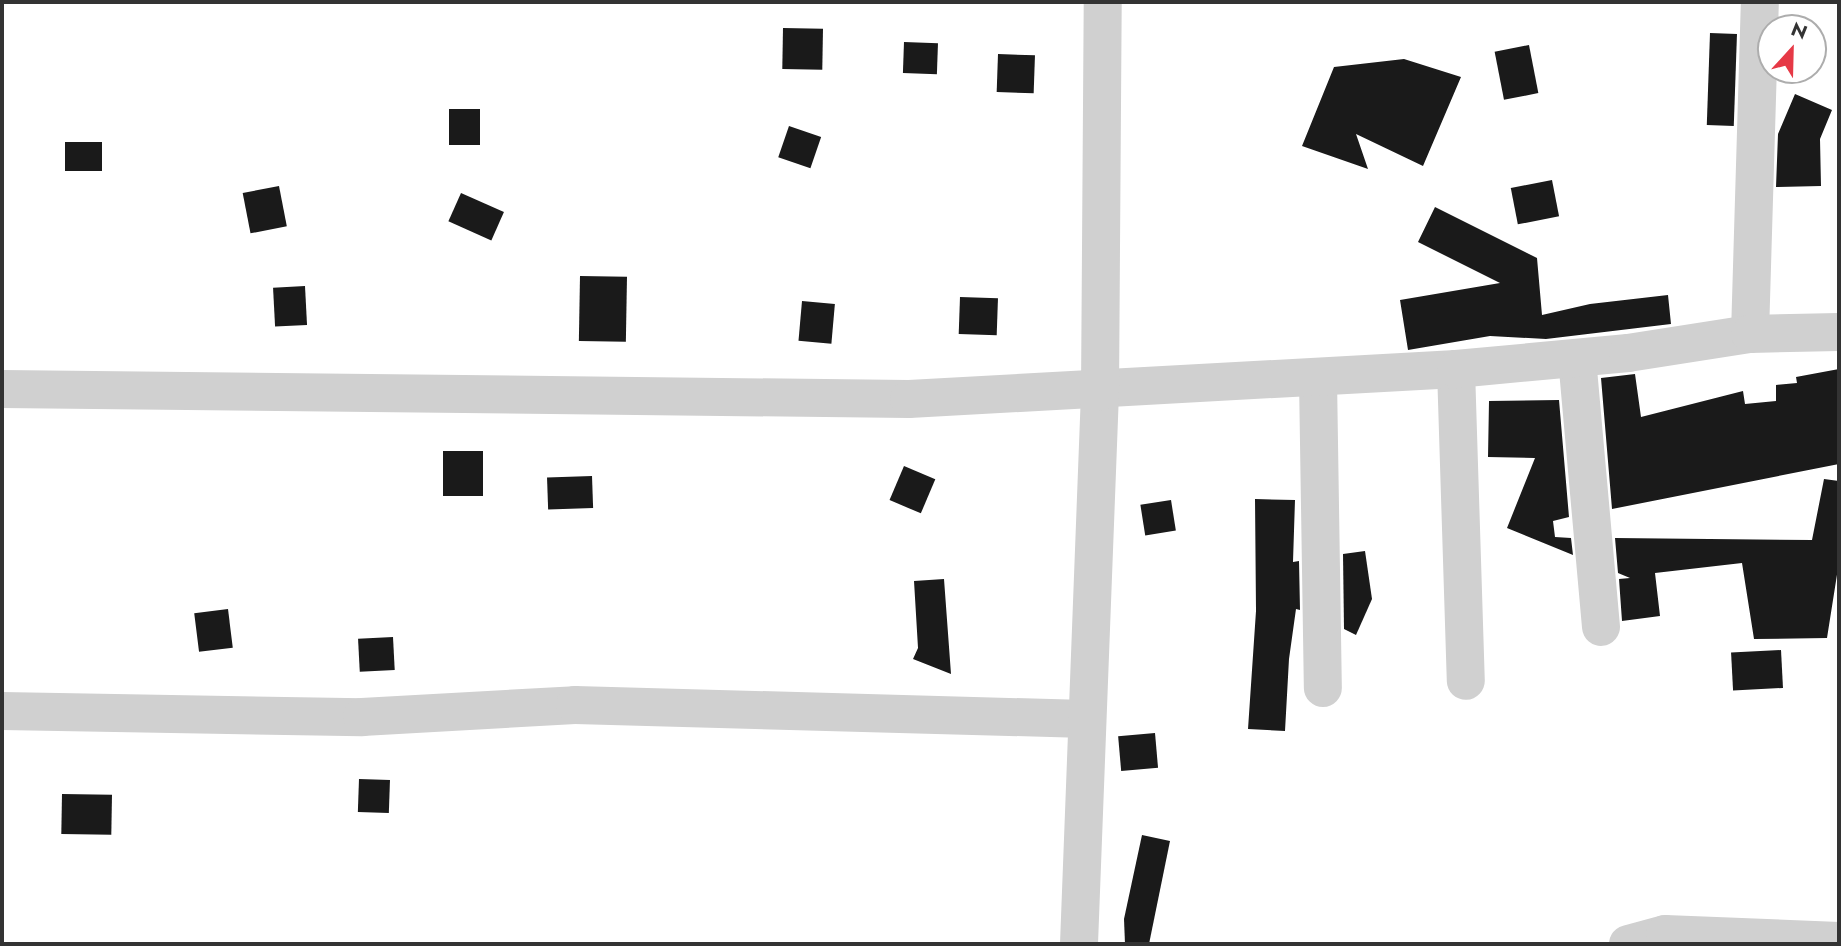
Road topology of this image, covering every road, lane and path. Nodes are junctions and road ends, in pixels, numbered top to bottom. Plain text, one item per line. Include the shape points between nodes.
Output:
1 (1103, 2) edge
2 (1760, 2) edge
3 (1839, 332) edge
4 (1750, 334) junction
5 (1577, 358) junction
6 (1456, 369) junction
7 (1318, 379) junction
8 (2, 389) edge
9 (1100, 392) junction
10 (1601, 627) dead end
11 (1466, 681) dead end
12 (1323, 688) dead end
13 (2, 711) edge
14 (1086, 719) junction
15 (1839, 941) edge
16 (1079, 944) edge
17 (1628, 944) edge

1 - 9 street
2 - 4 street
3 - 4 street
4 - 5 street
5 - 6 street
5 - 10 street
6 - 7 street
6 - 11 street
7 - 9 street
7 - 12 street
8 - 9 street via 909,399
9 - 14 street
13 - 14 street via 362,717 575,705
14 - 16 street
15 - 17 street via 1665,934

